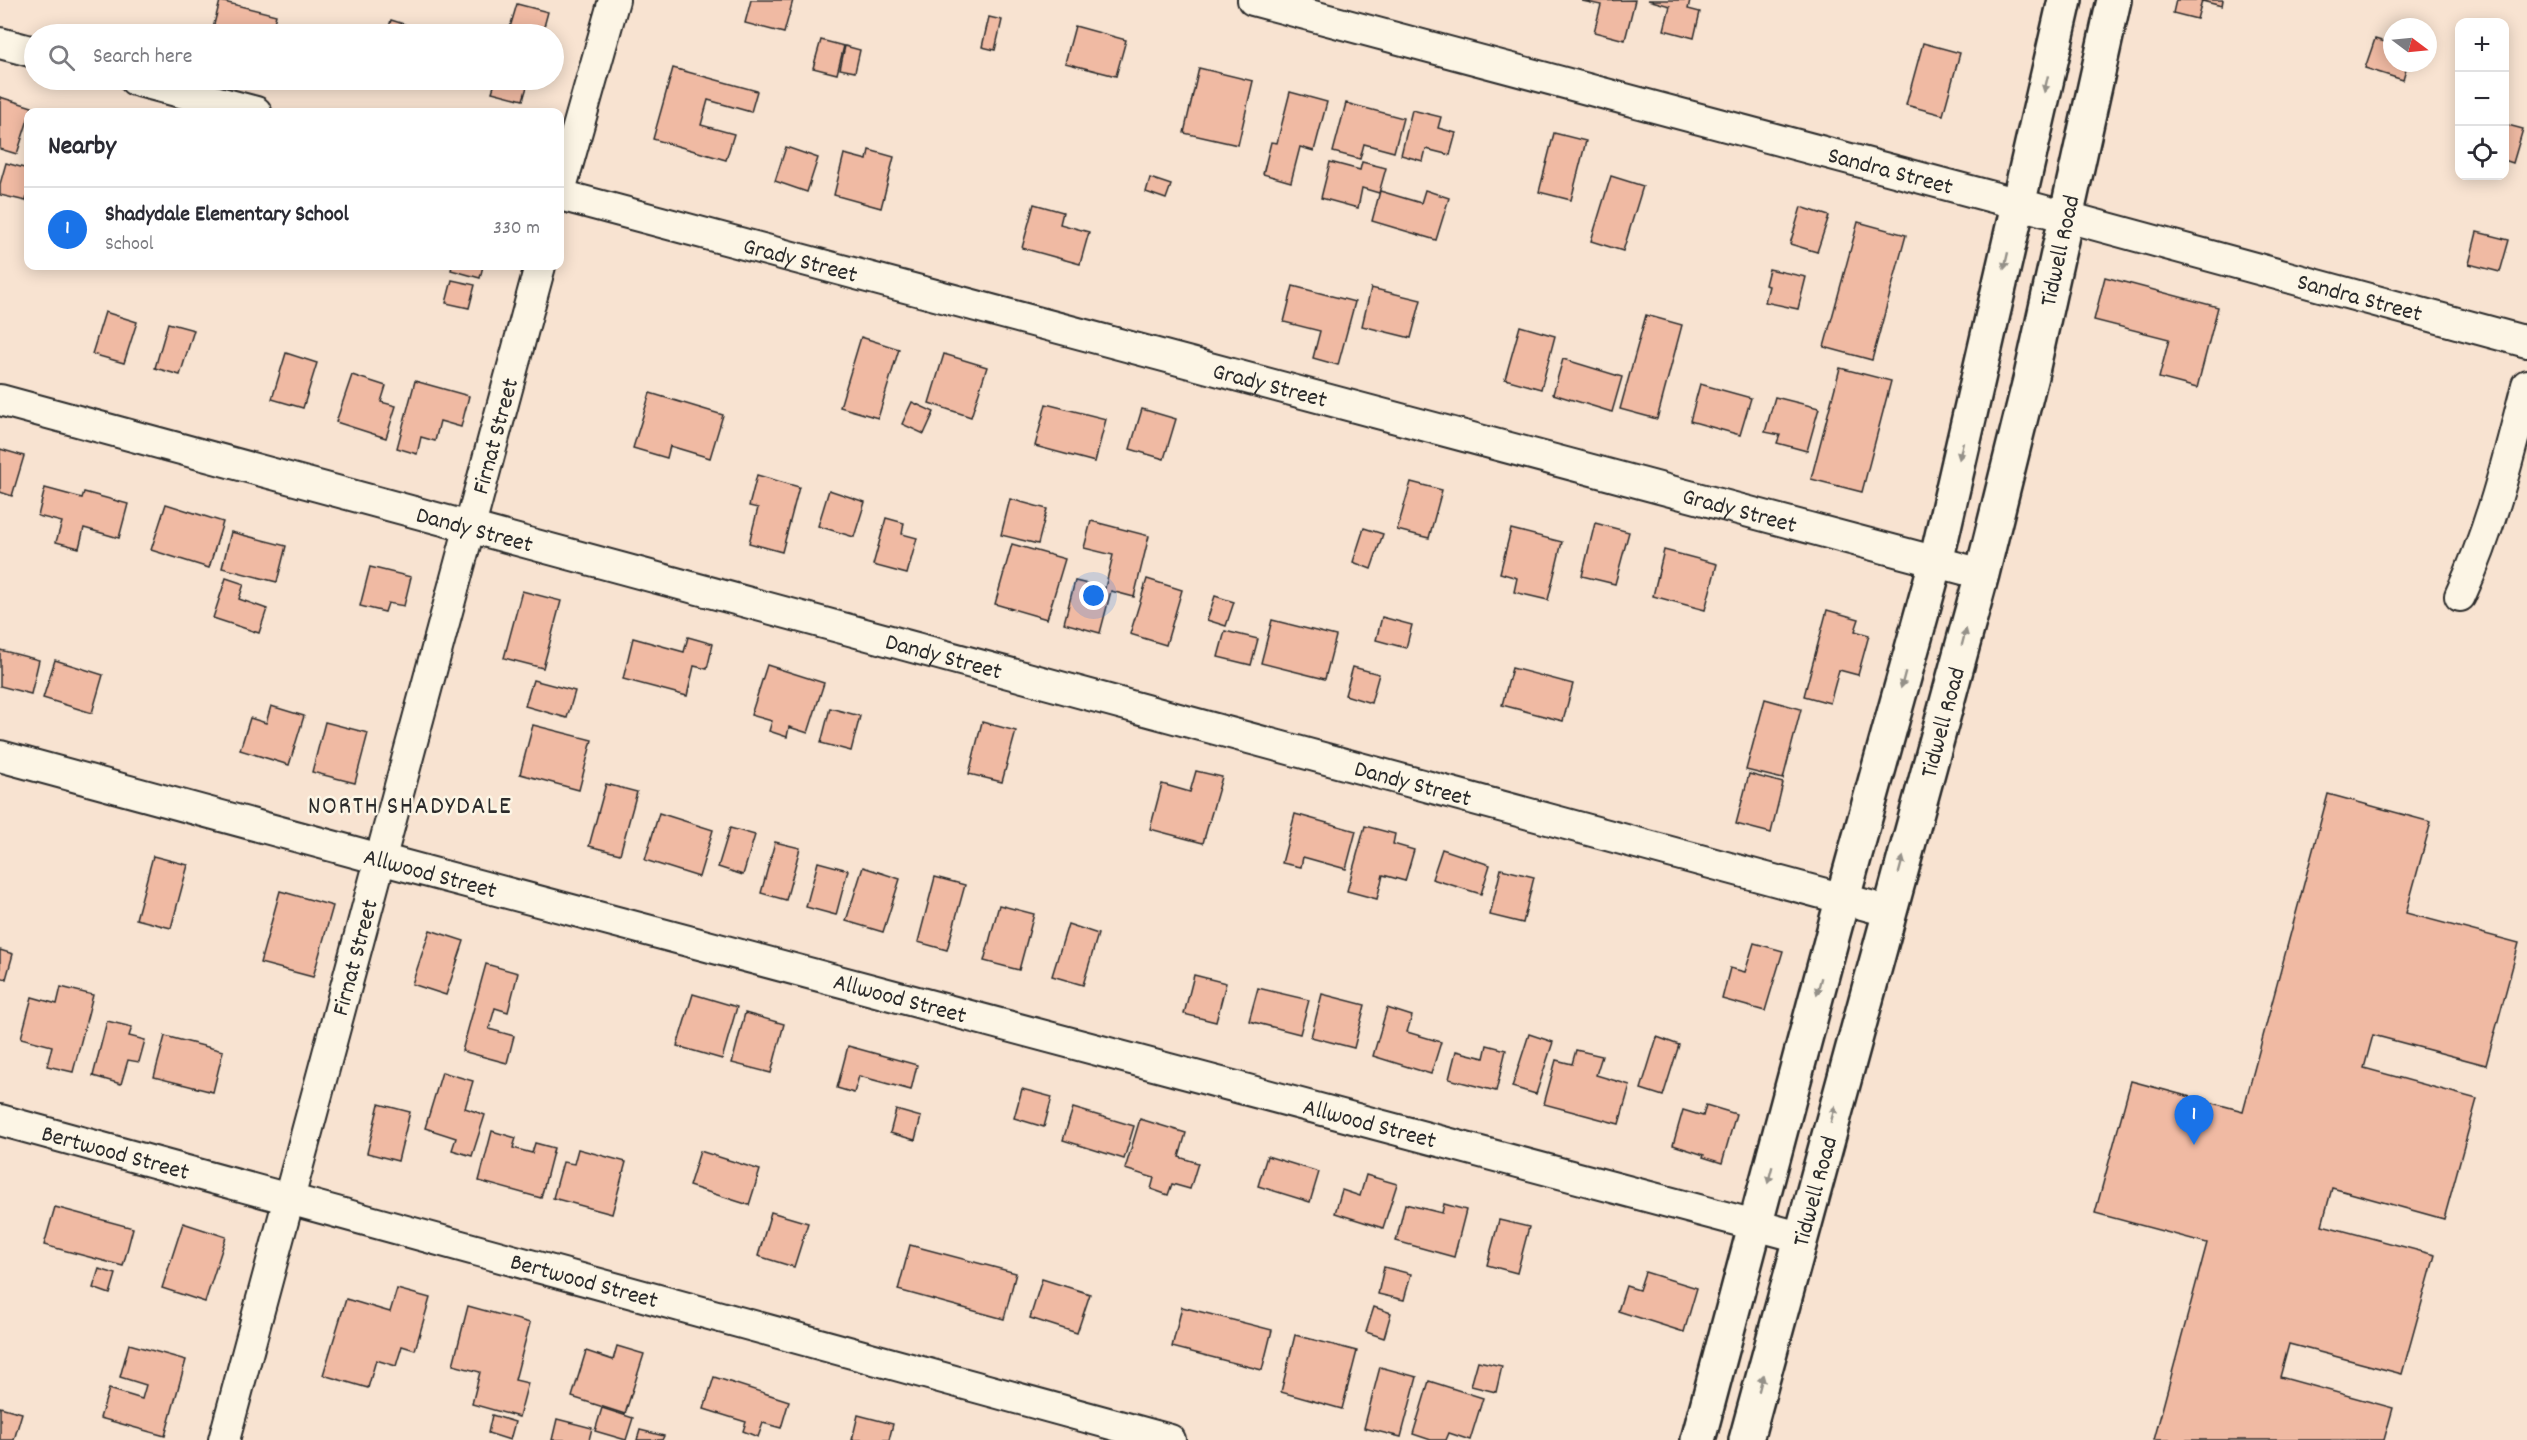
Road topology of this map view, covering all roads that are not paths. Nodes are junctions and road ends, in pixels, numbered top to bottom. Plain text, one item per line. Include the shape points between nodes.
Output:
1 (614, 0) edge
2 (1253, 0) edge
3 (2065, 0) edge
4 (2114, 0) edge
5 (0, 43) edge
6 (24, 49) edge
7 (173, 90) edge
8 (241, 108) edge
9 (564, 179) edge
10 (564, 194) edge
11 (2019, 204) junction
12 (2065, 217) junction
13 (539, 270) edge
14 (2527, 342) edge
15 (2527, 385) edge
16 (0, 400) edge
17 (471, 528) junction
18 (1936, 562) junction
19 (1982, 574) junction
20 (2460, 596) dead end
21 (0, 756) edge
22 (380, 859) junction
23 (1843, 899) junction
24 (1888, 911) junction
25 (0, 1120) edge
26 (289, 1199) junction
27 (1756, 1227) junction
28 (1800, 1237) junction
29 (224, 1440) edge
30 (1170, 1440) edge
31 (1698, 1440) edge
32 (1746, 1440) edge

1 - 9 street
2 - 11 street, Sandra Street
3 -> 11 main road, Tidwell Road
4 - 12 main road, Tidwell Road
5 - 6 street
7 - 8 street
10 - 18 street, Grady Street
11 - 12 street, Sandra Street
11 -> 18 main road, Tidwell Road
12 - 14 street, Sandra Street
12 - 19 main road, Tidwell Road
13 - 17 street, Firnat Street
15 - 20 street via 2502,481
16 - 17 street, Dandy Street
17 - 22 street, Firnat Street
17 - 23 street, Dandy Street
18 - 19 street, Grady Street
18 -> 23 main road, Tidwell Road
24 -> 19 main road, Tidwell Road
21 - 22 street, Allwood Street
22 - 26 street, Firnat Street
22 - 27 street, Allwood Street
23 - 24 street, Dandy Street
23 -> 27 main road, Tidwell Road
28 -> 24 main road, Tidwell Road
25 - 26 street, Bertwood Street
26 - 29 street, Firnat Street
26 - 30 street, Bertwood Street
27 - 28 street, Allwood Street
27 - 31 main road, Tidwell Road
32 -> 28 main road, Tidwell Road

